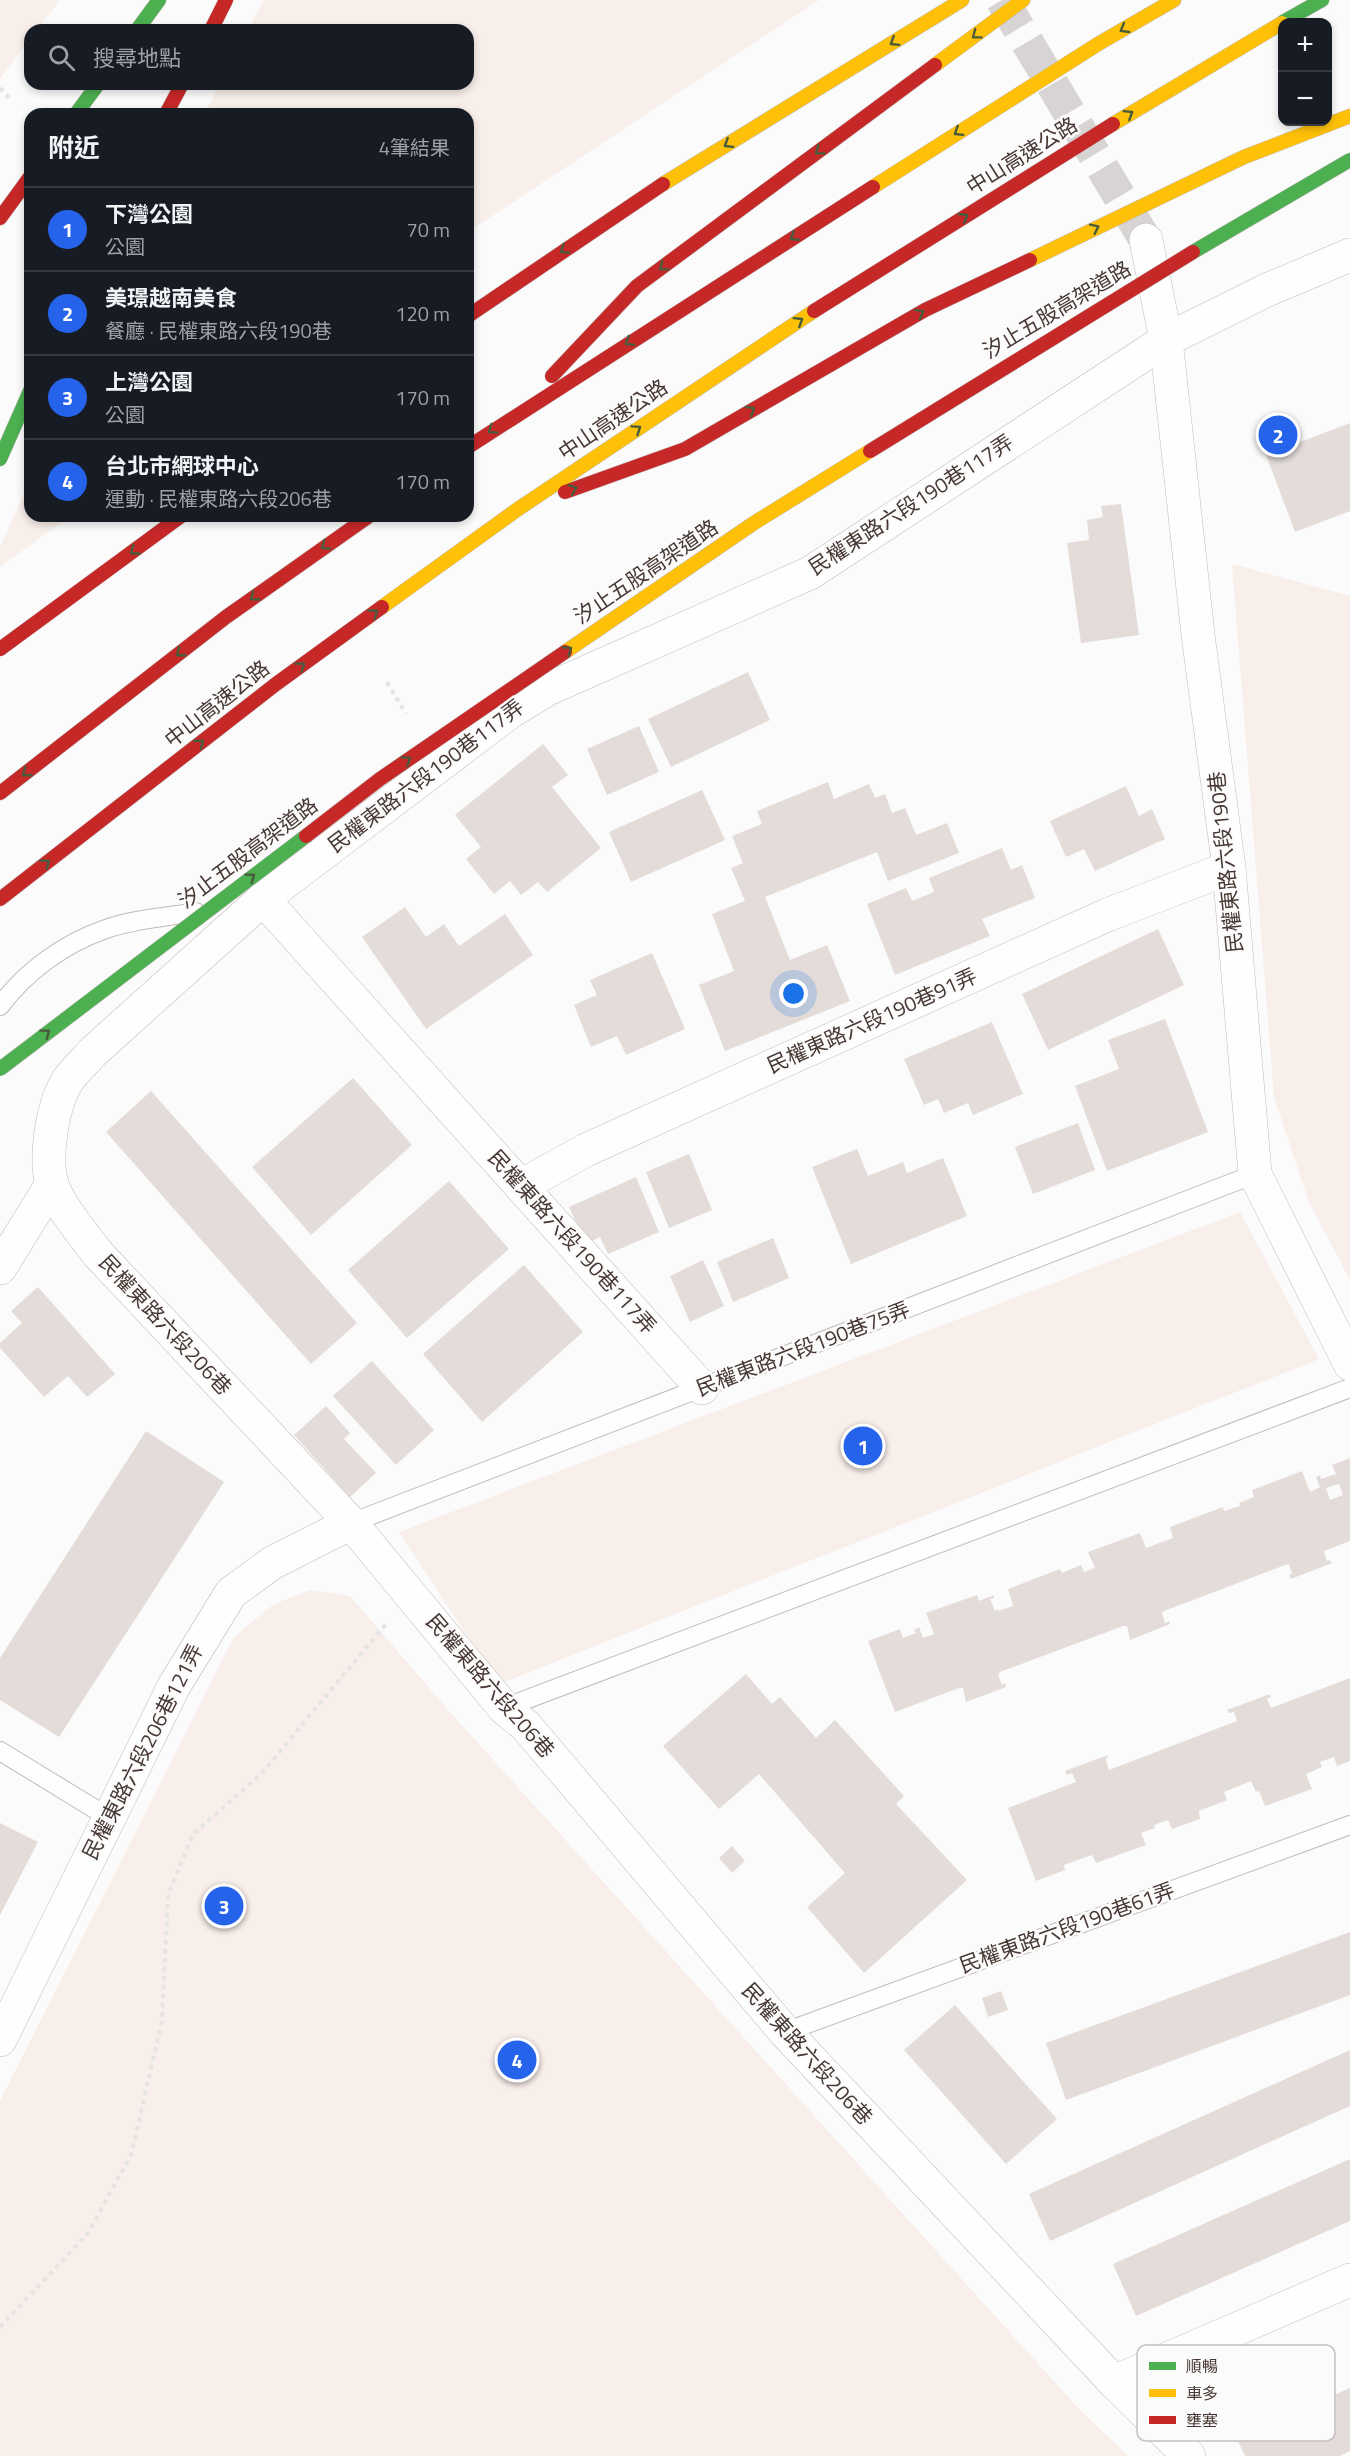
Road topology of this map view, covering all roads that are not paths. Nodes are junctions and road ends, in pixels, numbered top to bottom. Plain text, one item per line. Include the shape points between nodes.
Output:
1 (159, 0) edge
2 (226, 0) edge
3 (962, 0) edge
4 (1023, 0) edge
5 (1174, 0) edge
6 (1322, 0) edge
7 (1291, 18) edge
8 (141, 24) edge
9 (214, 24) edge
10 (1278, 26) edge
11 (94, 90) edge
12 (179, 90) edge
13 (80, 108) edge
14 (169, 108) edge
15 (1350, 116) edge
16 (1350, 160) edge
17 (24, 185) edge
18 (0, 218) edge
19 (1146, 240) tunnel mouth
20 (1350, 255) edge
21 (474, 312) edge
22 (1166, 340) junction
23 (24, 405) edge
24 (516, 414) junction
25 (474, 443) edge
26 (0, 459) edge
27 (518, 509) junction
28 (173, 522) edge
29 (361, 522) edge
30 (0, 648) edge
31 (0, 793) edge
32 (1229, 868) junction
33 (0, 899) edge
34 (263, 899) junction
35 (0, 1006) edge
36 (0, 1069) edge
37 (1255, 1174) junction
38 (52, 1184) junction
39 (521, 1186) junction
40 (0, 1268) edge
41 (1350, 1364) edge
42 (702, 1388) junction
43 (1350, 1389) edge
44 (351, 1523) junction
45 (504, 1708) junction
46 (0, 1751) edge
47 (108, 1817) junction
48 (1350, 1825) edge
49 (785, 2032) junction
50 (0, 2040) edge
51 (1350, 2280) edge
52 (1200, 2345) edge
53 (1137, 2372) edge
54 (1114, 2382) junction
55 (1137, 2404) edge
56 (1175, 2441) edge
57 (1190, 2456) edge

1 - 8 highway
2 - 9 highway
3 -> 21 highway via 627,207
4 -> 24 highway via 637,286
5 -> 24 highway via 1088,50
6 - 7 highway, 中山高速公路
27 -> 10 highway, 中山高速公路 via 776,335 1188,77
11 - 13 highway
12 - 14 highway
27 -> 15 highway via 685,449 925,310 1244,157
36 -> 16 highway, 汐止五股高架道路, bridge via 380,779 754,523 1092,312
17 - 18 highway
19 - 22 street, 民權東路六段190巷
20 - 22 street, 民權東路六段190巷117弄 via 1267,290
22 - 32 street, 民權東路六段190巷 via 1198,635
22 - 34 street, 民權東路六段190巷117弄 via 810,573 530,699
23 - 26 highway
24 -> 25 highway
33 -> 27 highway, 中山高速公路 via 276,684
28 -> 30 highway
29 -> 31 highway via 226,617
32 - 37 street, 民權東路六段190巷
32 - 39 street, 民權東路六段190巷91弄 via 1107,915 586,1150
34 - 35 lane via 106,929 58,951 15,986
34 - 38 street, 民權東路六段206巷 via 93,1052 68,1080 53,1116
34 - 39 street, 民權東路六段190巷117弄
37 - 41 street, 民權東路六段190巷
37 - 42 lane, 民權東路六段190巷75弄
38 - 40 street
38 - 44 street, 民權東路六段206巷 via 98,1254
39 - 42 street, 民權東路六段190巷117弄
42 - 44 lane, 民權東路六段190巷75弄
43 - 45 lane
44 - 45 street, 民權東路六段206巷
44 - 47 street, 民權東路六段206巷121弄 via 272,1563 231,1593 174,1686
45 - 49 street, 民權東路六段206巷 via 526,1726
46 - 47 lane
47 - 50 street, 民權東路六段206巷121弄
48 - 49 lane, 民權東路六段190巷61弄
49 - 54 street, 民權東路六段206巷
51 - 52 street
53 - 54 street
54 - 55 street, 民權東路六段206巷
56 - 57 street, 民權東路六段206巷

